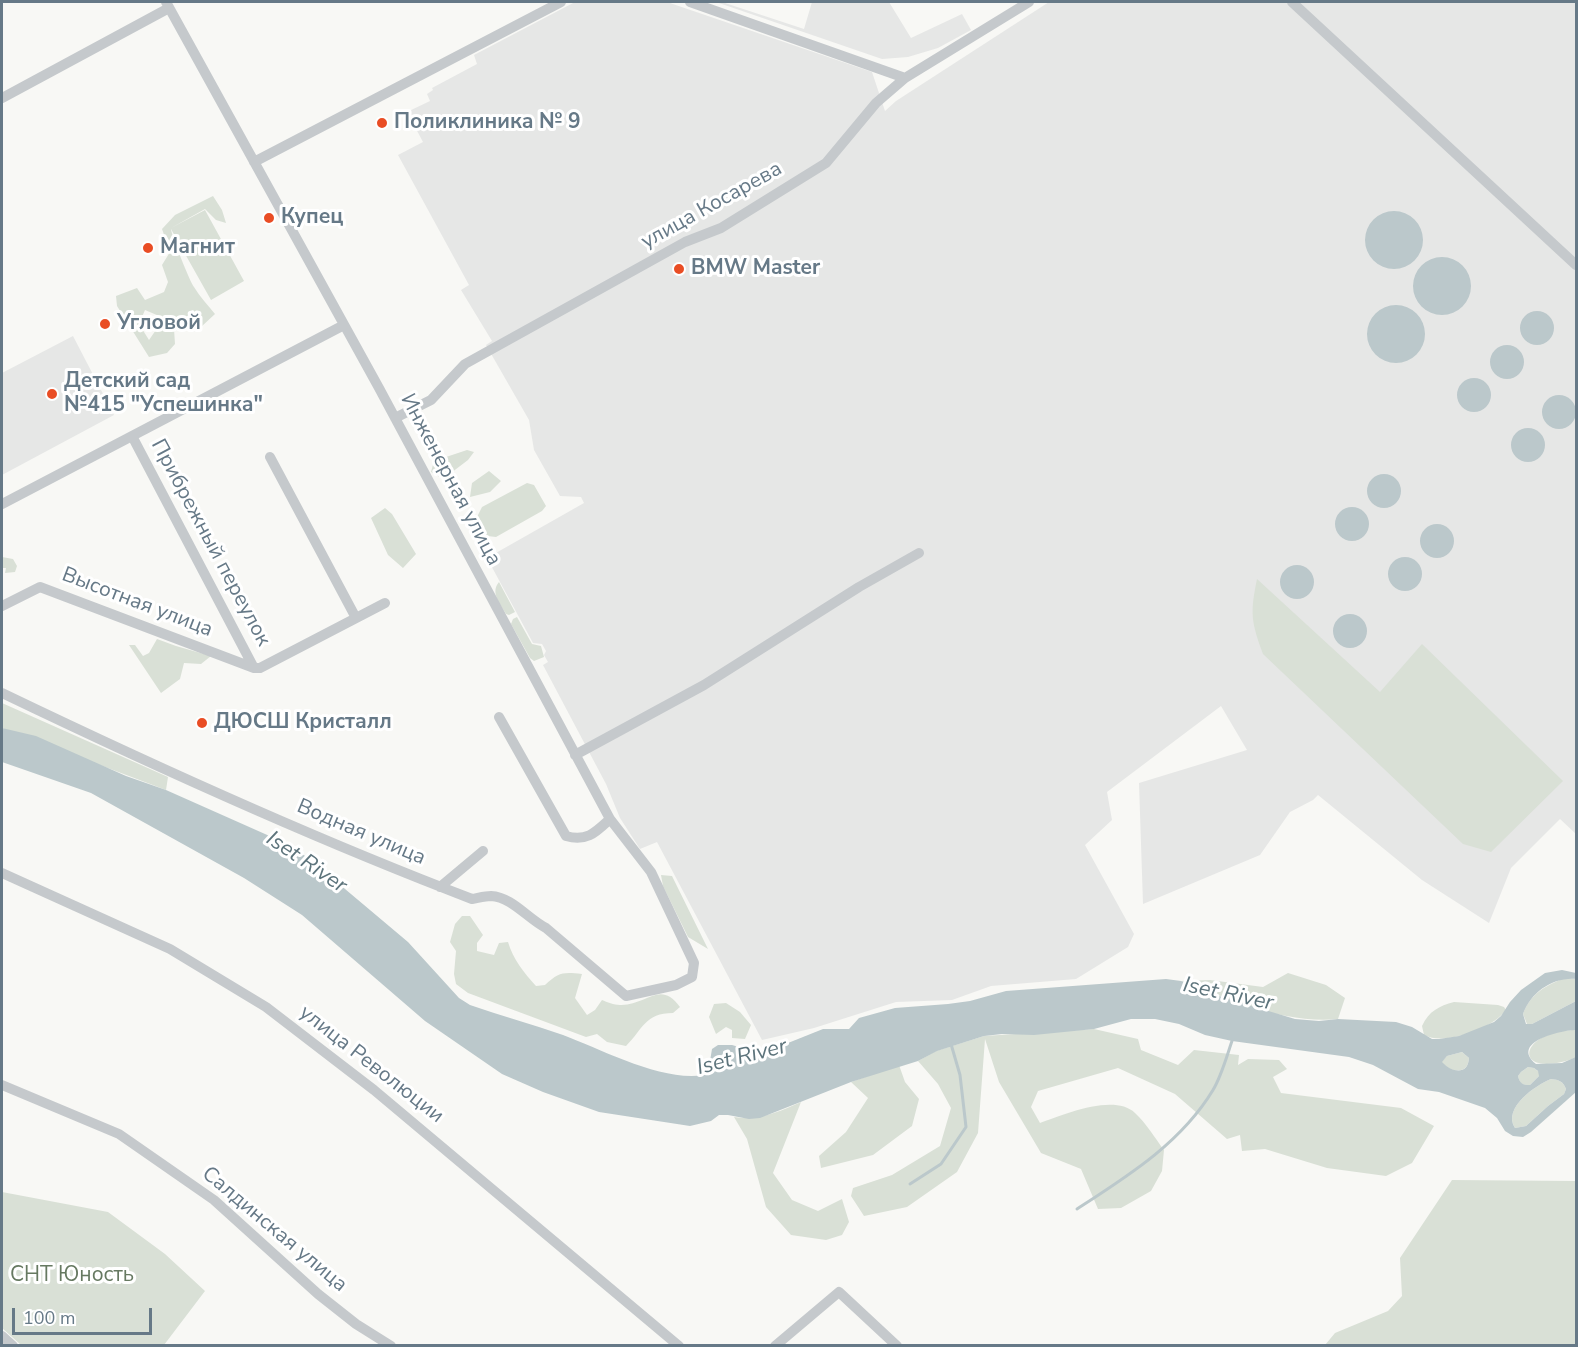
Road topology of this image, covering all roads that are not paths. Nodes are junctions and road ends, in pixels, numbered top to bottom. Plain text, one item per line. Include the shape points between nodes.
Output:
1 (561, 2) edge
2 (690, 2) edge
3 (1029, 2) edge
4 (1292, 2) edge
5 (168, 5) edge
6 (905, 78) junction
7 (2, 98) edge
8 (254, 162) junction
9 (1576, 265) edge
10 (344, 325) junction
11 (395, 418) junction
12 (132, 436) junction
13 (270, 458) dead end
14 (2, 504) edge
15 (919, 553) dead end
16 (384, 603) dead end
17 (2, 606) edge
18 (356, 618) junction
19 (254, 668) junction
20 (2, 693) edge
21 (499, 717) dead end
22 (575, 755) junction
23 (610, 819) junction
24 (483, 851) dead end
25 (2, 873) edge
26 (440, 887) junction
27 (692, 977) joint
28 (2, 1085) edge
29 (2, 1336) edge
30 (13, 1346) edge
31 (391, 1346) edge
32 (679, 1346) edge
33 (775, 1346) edge
34 (897, 1346) edge

1 - 8 street
2 - 6 street
3 - 6 street, улица Косарева
4 - 9 street
5 - 7 street
5 - 8 street, Инженерная улица
6 - 11 street, улица Косарева via 876,104 826,163 721,228 685,242 465,364 431,400
8 - 10 street, Инженерная улица
10 - 11 street, Инженерная улица
10 - 12 street
11 - 22 street, Инженерная улица
12 - 14 street
12 - 19 street, Прибрежный переулок
13 - 18 street
15 - 22 street via 704,685
16 - 18 street
17 - 19 street, Высотная улица via 40,587
18 - 19 street
20 - 26 street, Водная улица via 124,752
21 - 23 street via 566,836 578,840 595,834
22 - 23 street, Инженерная улица
23 - 27 street, Инженерная улица via 651,872 694,963
24 - 26 street
25 - 32 street, улица Революции via 170,949 266,1007 374,1090
26 - 27 street, Водная улица via 472,899 493,896 508,902 546,927 626,996 676,985
28 - 31 street, Салдинская улица via 119,1134 214,1200 318,1294
29 - 30 street
33 - 34 street via 839,1292

